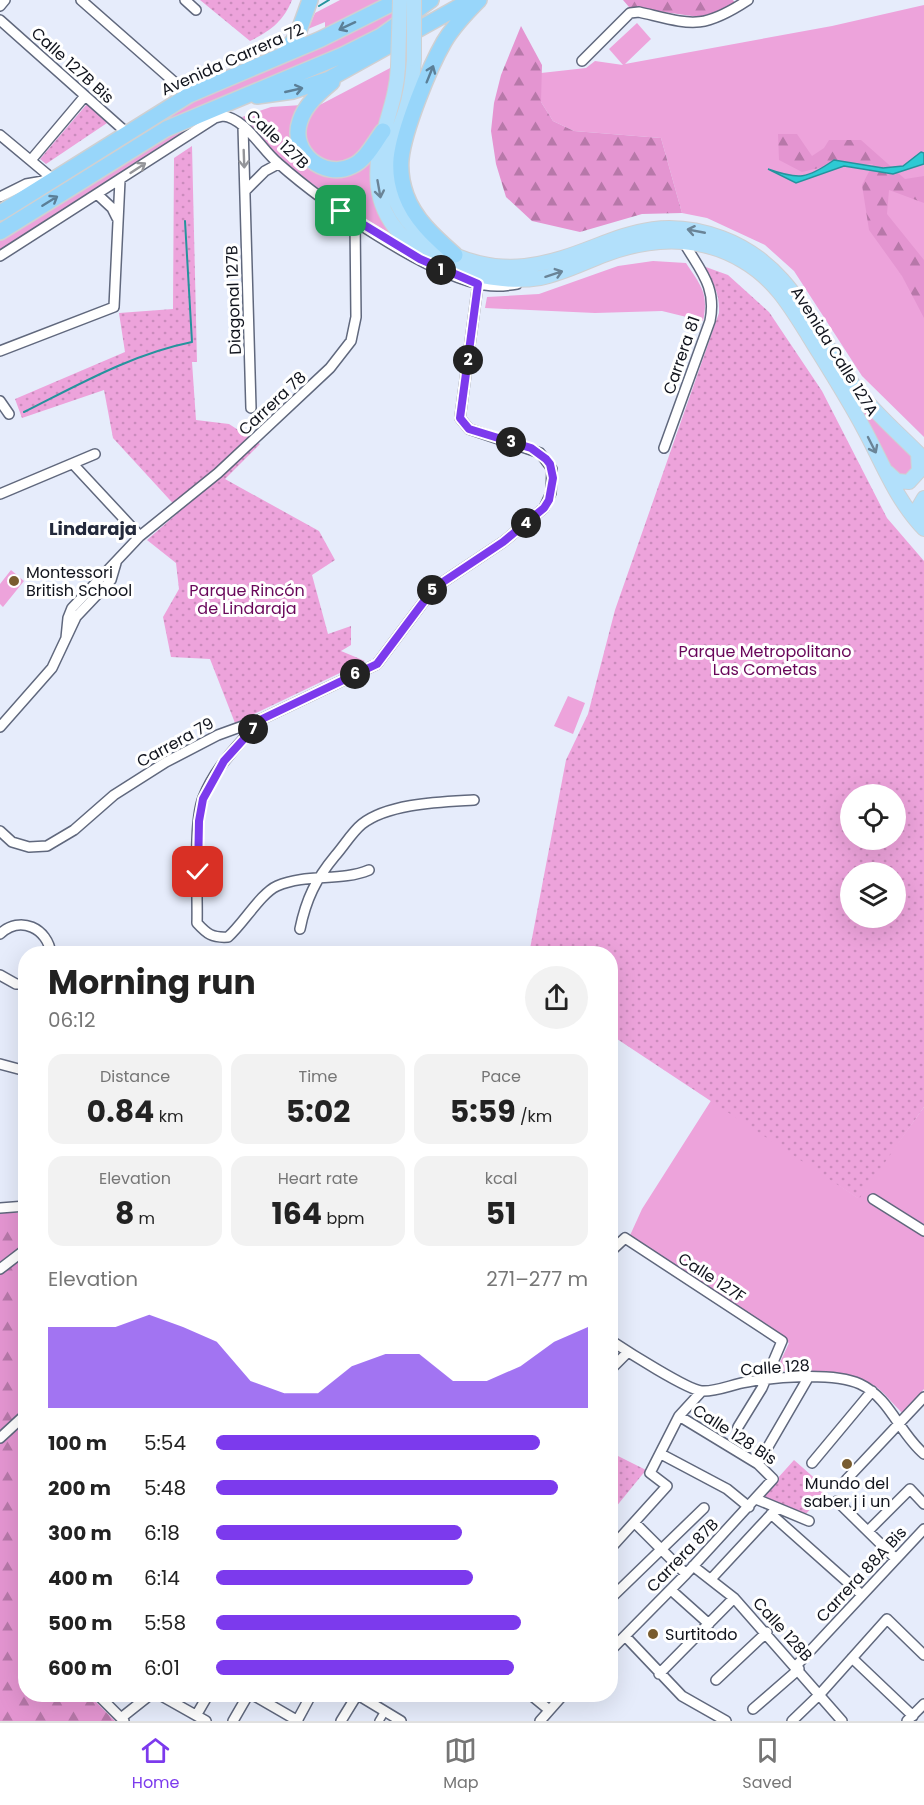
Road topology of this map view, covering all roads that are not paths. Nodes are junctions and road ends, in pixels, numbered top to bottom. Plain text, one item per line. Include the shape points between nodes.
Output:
1 (5, 0) edge
2 (81, 0) edge
3 (185, 0) edge
4 (310, 0) edge
5 (399, 0) edge
6 (414, 0) edge
7 (431, 0) edge
8 (455, 0) edge
9 (471, 0) edge
10 (479, 0) edge
11 (747, 0) edge
12 (0, 6) edge
13 (196, 10) dead end
14 (0, 20) edge
15 (381, 36) junction
16 (282, 55) junction
17 (582, 61) dead end
18 (344, 72) junction
19 (189, 95) junction
20 (85, 96) junction
21 (236, 99) junction
22 (243, 126) junction
23 (383, 131) junction
24 (127, 133) junction
25 (0, 135) edge
26 (31, 160) junction
27 (278, 164) junction
28 (54, 180) junction
29 (120, 180) junction
30 (245, 191) junction
31 (97, 195) junction
32 (0, 196) edge
33 (0, 213) edge
34 (355, 219) junction
35 (118, 220) junction
36 (0, 232) edge
37 (684, 241) junction
38 (455, 255) junction
39 (0, 256) edge
40 (530, 279) junction
41 (478, 284) junction
42 (0, 351) edge
43 (0, 400) edge
44 (252, 408) dead end
45 (9, 414) dead end
46 (664, 448) dead end
47 (95, 454) dead end
48 (921, 456) edge
49 (73, 464) junction
50 (884, 468) junction
51 (0, 494) edge
52 (924, 498) edge
53 (922, 527) edge
54 (140, 536) junction
55 (262, 719) junction
56 (0, 727) edge
57 (474, 800) dead end
58 (0, 831) edge
59 (369, 870) dead end
60 (318, 876) junction
61 (300, 929) dead end
62 (0, 934) edge
63 (49, 946) edge
64 (0, 975) edge
65 (18, 984) edge
66 (0, 1064) edge
67 (18, 1069) edge
68 (873, 1198) dead end
69 (18, 1207) edge
70 (0, 1208) edge
71 (924, 1231) edge
72 (618, 1245) edge
73 (18, 1255) edge
74 (0, 1269) edge
75 (782, 1342) joint
76 (618, 1345) edge
77 (628, 1352) junction
78 (618, 1362) edge
79 (808, 1378) junction
80 (766, 1379) junction
81 (872, 1391) junction
82 (700, 1392) junction
83 (924, 1397) edge
84 (679, 1416) junction
85 (18, 1421) edge
86 (898, 1426) junction
87 (738, 1427) dead end
88 (0, 1438) edge
89 (923, 1452) edge
90 (661, 1454) junction
91 (812, 1462) dead end
92 (758, 1464) junction
93 (773, 1478) joint
94 (846, 1479) dead end
95 (756, 1499) junction
96 (837, 1501) dead end
97 (924, 1504) edge
98 (749, 1507) junction
99 (704, 1508) dead end
100 (774, 1511) junction
101 (809, 1521) dead end
102 (635, 1523) junction
103 (924, 1529) edge
104 (868, 1531) junction
105 (618, 1541) edge
106 (660, 1550) junction
107 (896, 1559) junction
108 (693, 1566) junction
109 (686, 1574) junction
110 (711, 1579) junction
111 (671, 1590) junction
112 (618, 1591) edge
113 (862, 1595) junction
114 (734, 1598) junction
115 (710, 1624) junction
116 (766, 1632) junction
117 (625, 1636) junction
118 (618, 1643) edge
119 (924, 1655) edge
120 (852, 1658) junction
121 (797, 1667) junction
122 (659, 1674) junction
123 (716, 1680) dead end
124 (820, 1694) junction
125 (107, 1702) edge
126 (142, 1702) edge
127 (174, 1702) edge
128 (204, 1702) edge
129 (244, 1702) edge
130 (265, 1702) edge
131 (307, 1702) edge
132 (353, 1702) edge
133 (369, 1702) edge
134 (540, 1702) edge
135 (556, 1702) edge
136 (924, 1704) edge
137 (548, 1709) junction
138 (753, 1709) dead end
139 (385, 1711) junction
140 (197, 1714) junction
141 (910, 1718) edge
142 (122, 1719) edge
143 (206, 1721) edge
144 (234, 1721) edge
145 (297, 1721) edge
146 (341, 1721) edge
147 (379, 1721) edge
148 (401, 1721) edge
149 (540, 1721) edge
150 (726, 1721) edge
151 (792, 1721) edge
152 (842, 1721) edge

1 - 12 street
2 - 19 street
3 - 13 street
4 - 16 highway via 297,36
5 -> 16 highway, Avenida Carrera 72
5 - 23 main road, Avenida Calle 127A, bridge via 398,67 393,107
6 - 38 main road, Avenida Calle 127A, bridge via 411,94 391,162 392,185 400,208 414,229
7 - 15 highway
8 - 15 highway
9 - 18 highway
38 -> 10 highway via 412,208 401,161 441,49
11 - 17 street via 723,17 699,24 630,13
14 - 20 street, Calle 127B Bis
15 - 21 highway
16 - 19 highway, Avenida Carrera 72
21 -> 18 highway via 300,89
18 - 23 highway via 316,96 300,119 298,139 306,156 328,169 353,166
19 - 24 highway, Avenida Carrera 72
20 - 24 street, Calle 127B Bis
20 - 26 street
36 -> 21 highway via 146,140
22 - 27 street, Calle 127B
29 -> 22 street, Calle 127B via 214,118 228,116
22 -> 30 street, Diagonal 127B
23 -> 40 main road, Avenida Calle 127A via 377,158 378,189 402,234 422,252 466,272 507,280
24 - 28 highway, Avenida Carrera 72
25 - 26 street
26 - 28 street
27 - 30 street
27 - 34 street, Calle 127B
28 - 32 street, Avenida Carrera 72 via 33,181
28 - 33 highway, Avenida Carrera 72
29 - 31 street
29 - 35 street
30 - 44 street, Diagonal 127B
31 - 35 street via 112,208
31 - 39 street
34 - 41 street, Calle 127B via 420,259
34 - 54 street, Carrera 78 via 356,317 346,349 250,444
35 - 42 street via 114,307
40 -> 37 main road, Avenida Calle 127A via 552,276 633,245
37 - 46 street, Carrera 81 via 713,302 710,321
37 -> 50 main road, Avenida Calle 127A via 732,254 775,285 845,396
48 -> 38 main road, Avenida Calle 127A via 857,390 784,279 762,260 723,238 683,229 642,230 547,261 509,267
40 - 41 street, Calle 127B via 504,286
41 - 55 street, Carrera 79 via 460,418 469,429 540,453 552,469 553,486 544,508 503,542 434,588 377,664
43 - 45 street
47 - 49 street
48 - 50 main road via 919,471 909,482 897,481
49 - 51 street
49 - 54 street
50 - 53 main road, Avenida Calle 127A via 901,502
52 - 53 main road via 917,510
54 - 56 street, Carrera 78 via 73,615 52,668
55 - 58 street, Carrera 79 via 234,728 166,762 114,795 74,830 47,846 29,848 12,842
55 - 60 street via 224,761 203,799 197,922 207,935 228,937 275,886
57 - 60 street via 410,806 373,818 361,824
59 - 60 street via 352,877
60 - 61 street via 305,903
62 - 63 street via 10,927 30,926 46,937
64 - 65 street
66 - 67 street
68 - 71 street
69 - 70 street
72 - 75 street, Calle 127F via 625,1238
73 - 74 street
75 - 80 street, Calle 128 Bis
76 - 77 street
77 - 78 street
77 - 82 street
79 - 80 street, Calle 128
79 - 81 street, Calle 128 via 846,1379
79 - 92 street
80 - 82 street, Calle 128
80 - 87 street, Calle 128 Bis
81 - 86 street, Calle 128 via 890,1410
81 - 91 street
82 - 84 street
83 - 86 street
84 - 90 street
84 - 92 street, Calle 128 Bis
85 - 88 street
86 - 89 street, Calle 128
86 - 94 street
90 - 98 street via 727,1489
90 - 102 street via 650,1473 666,1486
92 - 93 street, Calle 128 Bis
93 - 95 street, Carrera 87B
95 - 98 street, Carrera 87B
95 - 100 street
96 - 104 street
97 - 104 street via 910,1489
98 - 108 street, Carrera 87B
99 - 106 street
100 - 101 street
100 - 110 street
100 - 113 street
102 - 105 street
102 - 106 street
103 - 107 street, Carrera 88A Bis
104 - 107 street
106 - 109 street
106 - 112 street
107 - 113 street, Carrera 88A Bis
108 - 109 street, Carrera 87B
108 - 110 street, Calle 128B
109 - 111 street, Carrera 87B
110 - 114 street, Calle 128B
111 - 115 street
111 - 117 street, Carrera 87B
113 - 121 street, Carrera 88A Bis
114 - 115 street
114 - 116 street, Calle 128B
115 - 122 street
116 - 121 street, Calle 128B
116 - 123 street
117 - 118 street, Carrera 87B
117 - 122 street
119 - 120 street via 887,1618
120 - 124 street
120 - 141 street
121 - 124 street, Calle 128B
121 - 138 street, Carrera 88A Bis
122 - 150 street via 682,1696
124 - 151 street
124 - 152 street, Calle 128B
125 - 142 street
126 - 142 street
127 - 140 street
128 - 140 street
129 - 144 street
130 - 145 street
131 - 145 street
132 - 146 street
133 - 139 street
134 - 137 street
135 - 137 street
136 - 141 street
137 - 149 street
139 - 147 street
139 - 148 street
140 - 143 street

